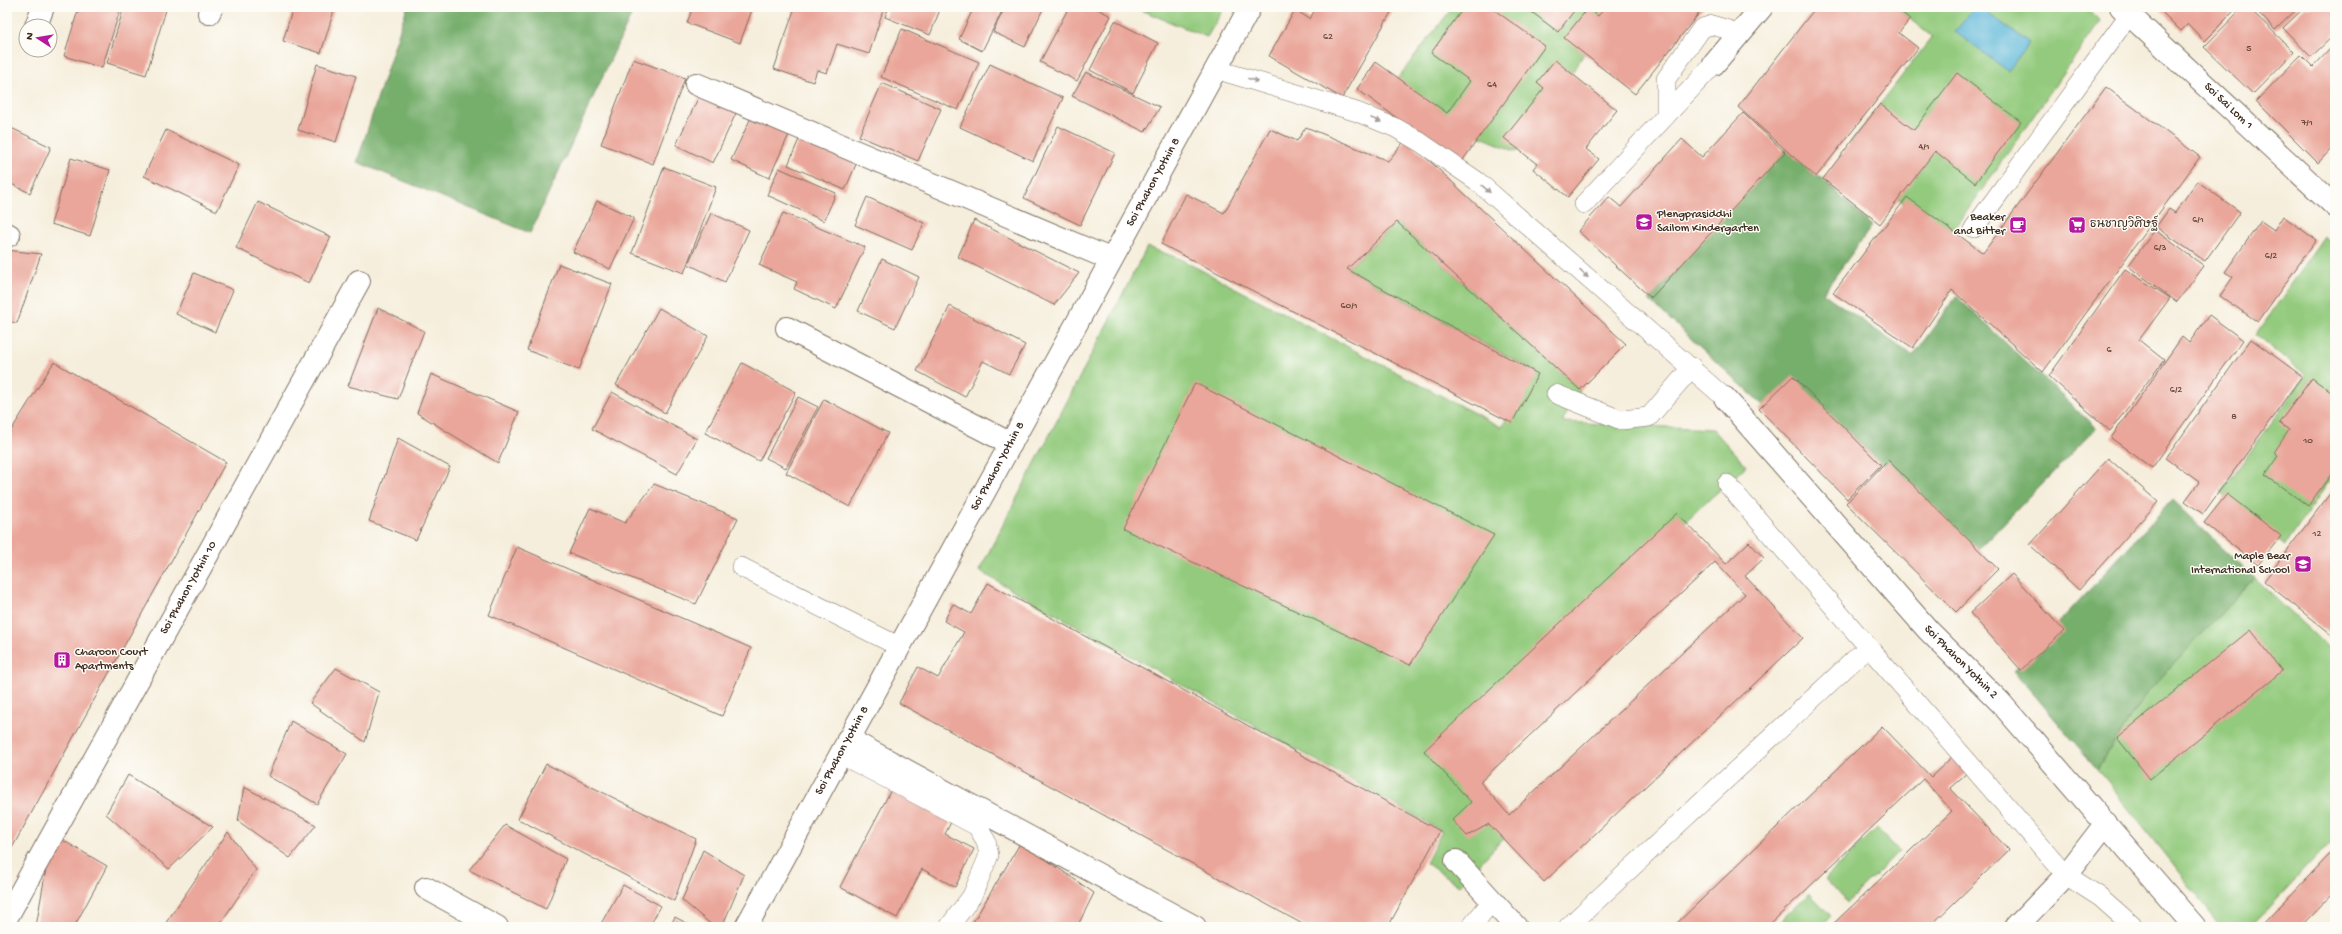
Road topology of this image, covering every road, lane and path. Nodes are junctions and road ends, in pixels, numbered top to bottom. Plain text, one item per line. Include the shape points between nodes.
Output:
1 (43, 7) edge
2 (1250, 7) edge
3 (1762, 7) edge
4 (2125, 11) edge
5 (39, 18) edge
6 (1739, 33) junction
7 (1714, 64) joint
8 (1215, 69) junction
9 (696, 84) dead end
10 (1666, 116) junction
11 (2332, 197) edge
12 (1584, 204) dead end
13 (1974, 228) dead end
14 (1110, 259) junction
15 (359, 281) dead end
16 (787, 328) dead end
17 (1692, 367) junction
18 (1556, 394) dead end
19 (1725, 398) joint
20 (1011, 444) junction
21 (1726, 484) dead end
22 (741, 567) dead end
23 (898, 646) junction
24 (1868, 647) junction
25 (844, 747) junction
26 (2106, 824) junction
27 (1456, 861) dead end
28 (2066, 875) junction
29 (426, 888) dead end
30 (1492, 901) junction
31 (7, 917) edge
32 (497, 927) edge
33 (746, 927) edge
34 (949, 927) edge
35 (1195, 927) edge
36 (1471, 927) edge
37 (1516, 927) edge
38 (1568, 927) edge
39 (2016, 927) edge
40 (2134, 927) edge
41 (2196, 927) edge

1 - 5 street
2 - 8 street, Soi Phahon Yothin 8
3 - 6 street
4 - 11 street, Soi Sai Lom 1
4 - 13 lane
6 - 7 street
6 - 10 lane via 1712,25 1702,28 1666,79
7 - 10 lane
8 - 14 street, Soi Phahon Yothin 8
8 -> 17 lane via 1357,112 1396,128 1414,139 1477,181
9 - 14 street
10 - 12 lane
14 - 20 street, Soi Phahon Yothin 8
15 - 31 street, Soi Phahon Yothin 10 via 175,592
16 - 20 street
17 - 18 lane via 1649,417 1621,420
17 - 19 lane
19 - 26 street, Soi Phahon Yothin 2 via 1928,630 2000,702
20 - 23 street, Soi Phahon Yothin 8
21 - 24 lane
22 - 23 lane
23 - 25 street, Soi Phahon Yothin 8
24 - 28 lane
24 - 38 lane
25 - 33 street, Soi Phahon Yothin 8
25 - 34 lane via 978,826 986,841 989,855 972,896
25 - 35 street
26 - 28 street
26 - 41 street, Soi Phahon Yothin 2
27 - 30 street
28 - 39 street
28 - 40 lane via 2100,897
29 - 32 street
30 - 36 lane
30 - 37 street

